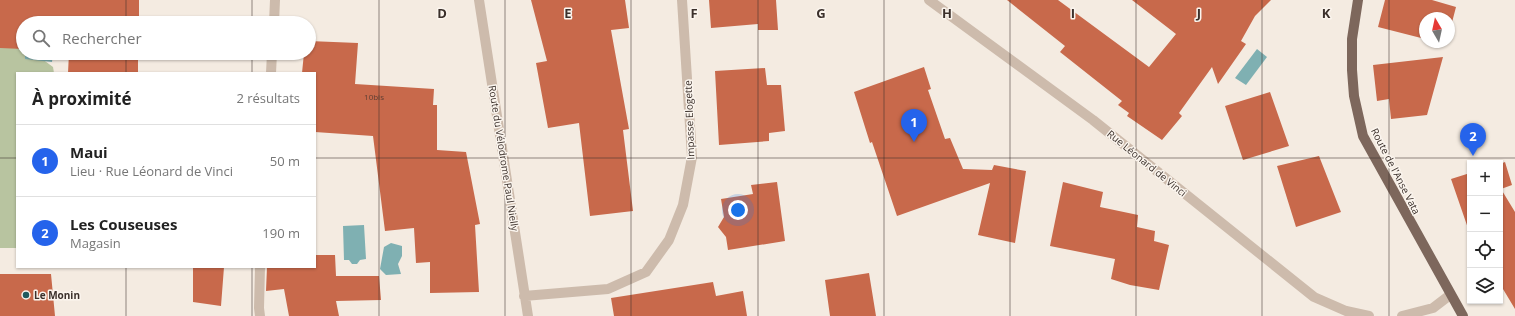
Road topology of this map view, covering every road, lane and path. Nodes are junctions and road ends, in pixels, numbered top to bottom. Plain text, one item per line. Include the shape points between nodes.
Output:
1 (275, 0) edge
2 (480, 0) edge
3 (682, 0) edge
4 (929, 0) edge
5 (1358, 0) edge
6 (274, 16) edge
7 (272, 60) edge
8 (271, 72) edge
9 (260, 268) edge
10 (1450, 294) junction
11 (524, 296) junction
12 (260, 316) edge
13 (528, 316) edge
14 (1369, 316) edge
15 (1402, 316) edge
16 (1463, 316) edge

1 - 6 street
2 - 11 street, Route du Vélodrome Paul Nielly
3 - 11 street, Impasse Elogette via 692,157 683,205 669,240 646,272 608,289
4 - 14 street, Rue Léonard de Vinci via 1093,120 1314,297 1346,311
5 - 10 main road, Route de l'Anse Vata via 1352,39 1352,70 1354,96 1363,136
7 - 8 street
9 - 12 street
10 - 15 street via 1433,308
10 - 16 main road, Route de l'Anse Vata
11 - 13 street, Route du Vélodrome Paul Nielly

